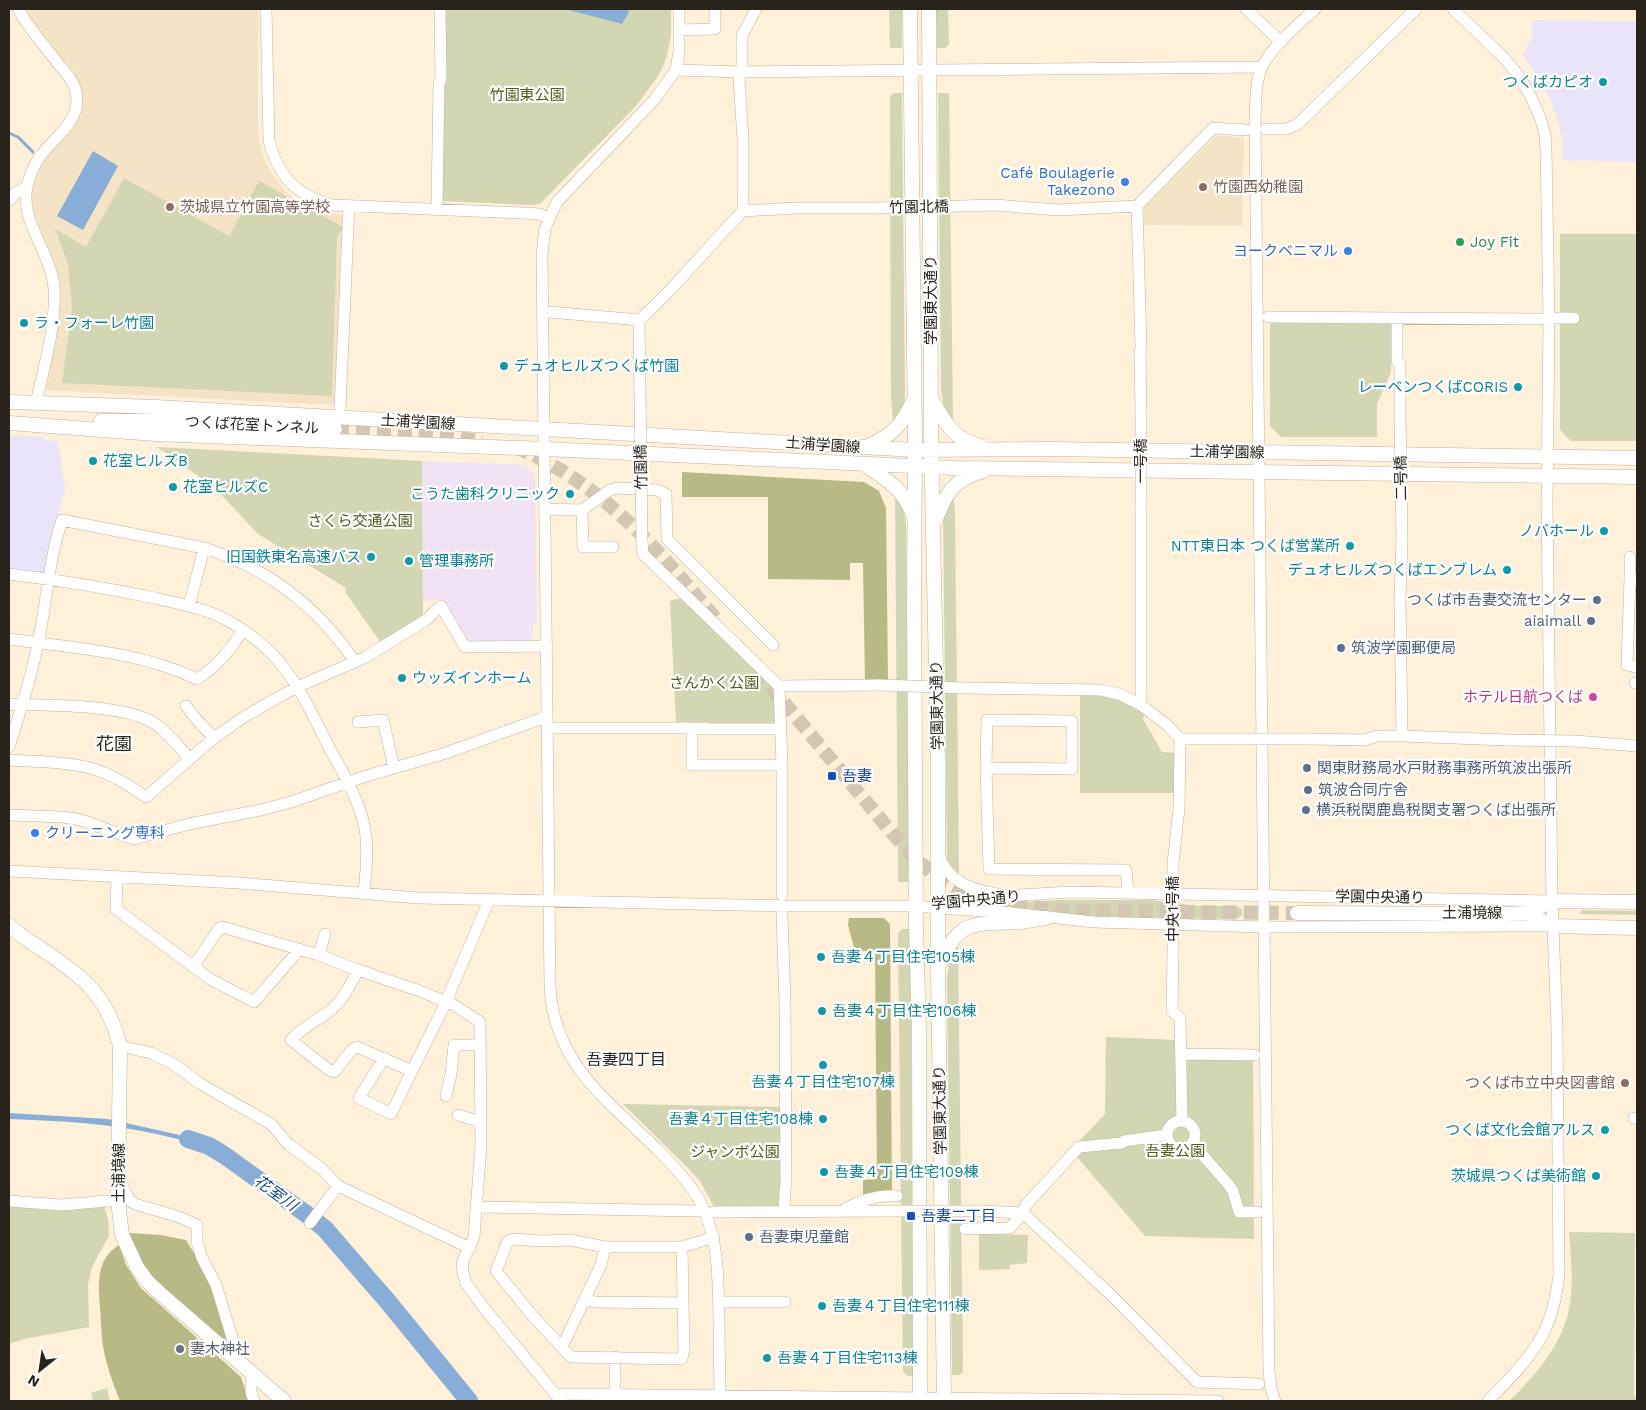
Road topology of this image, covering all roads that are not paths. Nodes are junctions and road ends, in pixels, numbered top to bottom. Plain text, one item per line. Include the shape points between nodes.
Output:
1 (18, 9) edge
2 (266, 9) edge
3 (440, 9) edge
4 (679, 9) edge
5 (715, 9) edge
6 (756, 9) edge
7 (910, 9) edge
8 (929, 9) edge
9 (1246, 9) edge
10 (1315, 9) edge
11 (1416, 9) edge
12 (1452, 9) edge
13 (679, 30) junction
14 (1281, 42) junction
15 (1262, 67) junction
16 (676, 70) junction
17 (910, 70) junction
18 (930, 70) junction
19 (741, 72) junction
20 (1266, 129) dead end
21 (1246, 130) dead end
22 (27, 187) junction
23 (9, 201) edge
24 (437, 203) dead end
25 (349, 206) junction
26 (1137, 206) junction
27 (742, 211) junction
28 (548, 218) junction
29 (550, 312) dead end
30 (1268, 317) dead end
31 (1541, 318) dead end
32 (1558, 318) dead end
33 (1574, 318) dead end
34 (1398, 319) junction
35 (639, 320) junction
36 (914, 398) junction
37 (932, 399) junction
38 (9, 402) edge
39 (36, 403) junction
40 (73, 405) junction
41 (340, 408) dead end
42 (169, 421) junction
43 (9, 423) edge
44 (69, 427) junction
45 (336, 429) tunnel mouth
46 (545, 429) junction
47 (863, 448) junction
48 (545, 449) junction
49 (997, 449) junction
50 (915, 450) junction
51 (932, 450) junction
52 (1258, 452) junction
53 (1548, 456) junction
54 (1637, 458) edge
55 (864, 464) junction
56 (915, 466) junction
57 (932, 467) junction
58 (991, 469) junction
59 (1259, 472) junction
60 (1547, 475) junction
61 (1637, 477) edge
62 (545, 509) junction
63 (582, 510) junction
64 (914, 518) junction
65 (933, 525) junction
66 (613, 547) dead end
67 (204, 548) junction
68 (1630, 557) dead end
69 (9, 574) edge
70 (50, 579) junction
71 (1634, 580) edge
72 (189, 606) junction
73 (243, 630) junction
74 (9, 639) edge
75 (38, 643) junction
76 (773, 645) dead end
77 (547, 646) junction
78 (355, 662) junction
79 (1637, 667) edge
80 (779, 686) junction
81 (297, 687) junction
82 (9, 704) edge
83 (23, 705) junction
84 (1141, 705) junction
85 (186, 706) dead end
86 (358, 722) dead end
87 (547, 723) junction
88 (692, 728) junction
89 (780, 729) junction
90 (1402, 736) junction
91 (214, 738) junction
92 (1180, 739) junction
93 (1637, 746) edge
94 (9, 747) edge
95 (190, 759) junction
96 (9, 760) edge
97 (782, 765) junction
98 (394, 768) junction
99 (986, 768) junction
100 (348, 782) junction
101 (9, 815) edge
102 (938, 854) junction
103 (9, 871) edge
104 (117, 877) junction
105 (364, 892) junction
106 (1128, 893) junction
107 (782, 895) dead end
108 (1006, 896) junction
109 (1263, 896) junction
110 (489, 900) junction
111 (1552, 901) junction
112 (549, 902) junction
113 (1637, 902) edge
114 (938, 905) junction
115 (916, 906) junction
116 (1297, 913) tunnel mouth
117 (1527, 913) junction
118 (782, 914) dead end
119 (1046, 918) junction
120 (9, 925) edge
121 (1553, 926) junction
122 (1264, 927) junction
123 (1637, 928) edge
124 (325, 934) dead end
125 (298, 950) junction
126 (319, 954) junction
127 (193, 967) junction
128 (938, 969) junction
129 (358, 970) junction
130 (446, 1002) junction
131 (120, 1046) junction
132 (480, 1046) junction
133 (1182, 1054) junction
134 (1255, 1055) dead end
135 (384, 1058) junction
136 (412, 1071) junction
137 (446, 1096) dead end
138 (458, 1114) dead end
139 (1182, 1121) junction
140 (481, 1122) junction
141 (1166, 1135) junction
142 (1193, 1144) junction
143 (338, 1186) junction
144 (118, 1193) junction
145 (897, 1196) dead end
146 (9, 1201) edge
147 (476, 1207) junction
148 (697, 1211) dead end
149 (842, 1211) junction
150 (713, 1212) dead end
151 (784, 1212) junction
152 (1257, 1212) dead end
153 (1023, 1213) junction
154 (313, 1219) dead end
155 (965, 1229) dead end
156 (714, 1237) junction
157 (606, 1247) junction
158 (682, 1247) junction
159 (470, 1248) junction
160 (585, 1298) junction
161 (719, 1302) junction
162 (785, 1302) dead end
163 (684, 1303) junction
164 (562, 1347) junction
165 (231, 1355) junction
166 (615, 1357) junction
167 (251, 1373) junction
168 (1259, 1384) dead end
169 (615, 1394) junction
170 (558, 1397) edge
171 (720, 1398) edge
172 (854, 1399) edge
173 (920, 1400) edge
174 (944, 1400) edge
175 (254, 1401) edge
176 (284, 1401) edge
177 (1014, 1401) edge
178 (1218, 1401) edge
179 (1275, 1401) edge
180 (1488, 1401) edge

1 - 22 street via 72,82 77,100 72,120 40,156
2 - 25 street via 268,132 275,162 287,180 308,196
3 - 24 street
4 - 13 street
5 - 13 street via 715,29
6 - 19 street via 742,36
7 - 17 main road, 学園東大通り
8 - 18 main road, 学園東大通り
9 - 14 street
10 - 14 street
11 - 20 street via 1298,124 1287,129
12 - 53 street via 1503,57 1518,76 1530,95 1545,134
13 - 16 street
14 - 15 street
15 - 18 street
15 - 52 street via 1256,118
16 - 19 street
16 - 28 street via 654,100 557,202
17 - 18 street
17 - 19 street
17 - 36 main road, 学園東大通り
18 - 37 main road, 学園東大通り
19 - 27 street
21 - 26 street via 1213,128
22 - 23 street via 15,193
22 - 39 street via 29,220 52,277 55,296 48,351
25 - 28 street via 523,213
25 - 41 street
26 - 27 street, 竹園北橋, bridge via 1058,210 995,205
26 - 84 street, 一号橋, bridge via 1141,314
27 - 35 street
28 - 46 street via 542,255
29 - 35 street
30 - 34 street
31 - 34 street
32 - 33 street
34 - 90 street, 二号橋, bridge
35 - 80 street, 竹園橋, bridge via 643,554
36 - 47 main road via 895,430
36 - 50 main road, 学園東大通り
37 - 49 main road via 946,424 960,438
37 - 51 main road, 学園東大通り
38 - 39 main road, 土浦学園線
39 - 40 main road, 土浦学園線
40 - 42 main road, つくば花室トンネル via 88,411
40 - 46 main road, 土浦学園線
42 - 44 main road, つくば花室トンネル via 87,421
42 - 45 main road, つくば花室トンネル
43 - 44 main road, 土浦学園線
44 - 48 main road, 土浦学園線 via 155,434
46 - 47 main road, 土浦学園線
46 - 48 street
47 - 50 main road, 土浦学園線
48 - 55 main road, 土浦学園線
48 - 62 street
49 - 51 main road, 土浦学園線
49 - 52 main road, 土浦学園線
50 - 51 main road, 土浦学園線
50 - 56 main road, 学園東大通り
51 - 57 main road, 学園東大通り
52 - 53 main road, 土浦学園線
52 - 59 street
53 - 54 main road, 土浦学園線
53 - 60 street
55 - 56 main road, 土浦学園線
55 - 64 main road via 895,485
56 - 57 main road, 土浦学園線
56 - 64 main road, 学園東大通り
57 - 58 main road, 土浦学園線
57 - 65 main road, 学園東大通り
58 - 59 main road, 土浦学園線
58 - 65 main road via 967,477 953,487 942,502
59 - 60 main road, 土浦学園線
59 - 109 street
60 - 61 main road, 土浦学園線
60 - 111 street
62 - 63 street
62 - 77 street
63 - 66 street via 583,547
63 - 76 street via 617,488 657,490 666,494 667,539
64 - 115 main road, 学園東大通り
65 - 102 main road, 学園東大通り
67 - 70 street via 62,520
67 - 72 street
67 - 78 street via 244,563 293,593 324,621
68 - 71 street
69 - 70 street
70 - 72 street
70 - 75 street
71 - 79 street via 1627,664
72 - 73 street
73 - 75 street via 227,654 197,679 145,659
73 - 81 street via 272,655
74 - 75 street
75 - 83 street
77 - 78 street via 465,647 441,606 426,620
77 - 87 street
78 - 81 street
80 - 84 street, bridge via 880,684 1100,690 1119,694
80 - 89 street
81 - 91 street
81 - 100 street
82 - 83 street
83 - 94 street
83 - 95 street via 104,709 139,715 158,726
84 - 92 street
85 - 91 street
86 - 98 street via 382,720
87 - 88 street
87 - 98 street
87 - 112 street
88 - 89 street
88 - 97 street via 692,765
89 - 97 street
90 - 92 street, bridge via 1378,736 1364,740
90 - 93 street, bridge
91 - 95 street
92 - 133 street, 中央1号橋, bridge via 1179,809 1173,863 1172,1011 1180,1018
95 - 96 street via 146,797 120,780 88,768
97 - 107 street
98 - 100 street
99 - 99 street via 987,720 1072,721 1072,769
99 - 106 street via 989,869 1126,870
100 - 101 street via 261,810 134,839 81,820
100 - 105 street via 366,834
102 - 108 street via 942,866 957,881 972,889
102 - 114 main road, 学園東大通り
103 - 104 street, 学園中央通り
104 - 105 street, 学園中央通り
104 - 127 street via 116,909
105 - 110 street, 学園中央通り
106 - 108 street, 学園中央通り
106 - 109 street, 学園中央通り
108 - 114 street, 学園中央通り
109 - 111 street, 学園中央通り
109 - 122 street
110 - 112 street, 学園中央通り
110 - 130 street
111 - 113 main road, 学園中央通り
111 - 117 main road, 土浦境線
111 - 121 street
112 - 115 street, 学園中央通り
112 - 156 street via 551,1002 563,1043 584,1078 687,1182 705,1211
114 - 115 street, 学園中央通り
114 - 119 street, 学園中央通り
114 - 128 main road, 学園東大通り
115 - 173 main road, 学園東大通り
116 - 117 main road, 土浦境線
117 - 121 main road, 土浦境線
118 - 151 street
119 - 122 street, 学園中央通り
119 - 128 main road via 976,923 959,932 948,946
120 - 131 main road, 土浦境線 via 90,986 110,1015
121 - 122 street, 学園中央通り
121 - 123 main road, 学園中央通り
121 - 180 street via 1557,1038 1557,1294 1552,1316 1536,1347
122 - 179 street via 1269,1372
124 - 126 street
125 - 126 street
125 - 127 street via 222,927
125 - 127 street via 254,1002
126 - 129 street
128 - 174 main road, 学園東大通り
129 - 130 street
129 - 135 street via 344,997 291,1040 334,1072 357,1047
130 - 132 street via 480,1022
130 - 136 street
131 - 143 street via 152,1053 271,1124 288,1144 322,1169
131 - 144 main road, 土浦境線
132 - 137 street via 454,1045
132 - 140 street
133 - 134 street
133 - 139 street, 中央1号橋
135 - 136 street
135 - 136 street via 359,1098 390,1114
138 - 140 street
139 - 141 street via 1174,1122
139 - 142 street via 1188,1122 1194,1130
140 - 147 street
141 - 142 street via 1176,1149 1185,1149
141 - 153 street via 1080,1147 1025,1206
142 - 152 street via 1228,1184 1239,1212
143 - 154 street
143 - 159 street
144 - 146 street via 62,1205
144 - 165 main road, 土浦境線 via 122,1235 137,1267 163,1296
144 - 165 street via 123,1186 129,1200 135,1204 197,1225 197,1242 216,1285 233,1341
145 - 149 street via 861,1202
147 - 148 street
147 - 159 street
149 - 151 street
149 - 153 street, bridge
150 - 151 street
153 - 155 street via 1010,1228
153 - 168 street via 1110,1294 1197,1382
156 - 158 street
156 - 161 street
157 - 158 street
157 - 160 street
157 - 164 street via 570,1240 514,1239 507,1243 496,1273
158 - 163 street
159 - 170 street via 462,1264 466,1283
160 - 163 street via 594,1302
160 - 164 street
161 - 162 street
161 - 171 street
163 - 166 street via 682,1358
164 - 166 street via 574,1358
165 - 167 main road, 土浦境線
166 - 169 street
167 - 175 street
167 - 176 main road, 土浦境線
169 - 170 street
169 - 171 street
171 - 172 street
172 - 173 street
173 - 174 street
174 - 177 street
177 - 178 street

